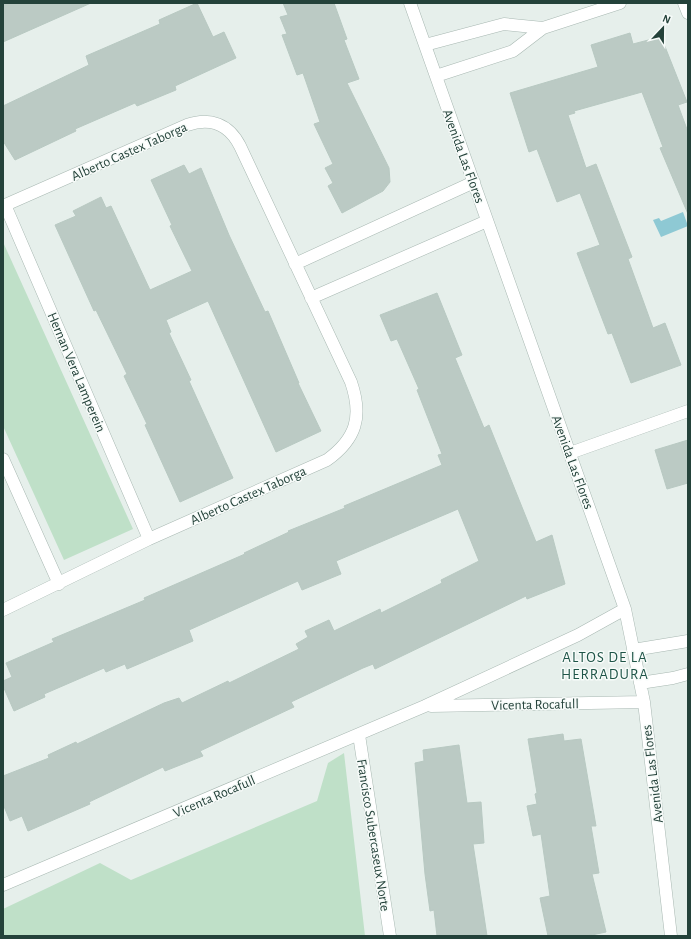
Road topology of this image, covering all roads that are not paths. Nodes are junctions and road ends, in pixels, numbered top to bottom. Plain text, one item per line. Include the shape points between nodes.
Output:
1 (410, 3) edge
2 (620, 3) edge
3 (684, 3) edge
4 (688, 13) edge
5 (543, 28) junction
6 (424, 45) junction
7 (436, 76) junction
8 (474, 182) junction
9 (4, 205) edge
10 (487, 221) junction
11 (295, 264) junction
12 (311, 298) junction
13 (688, 411) edge
14 (570, 453) junction
15 (3, 459) edge
16 (149, 539) junction
17 (59, 584) junction
18 (625, 609) junction
19 (3, 610) edge
20 (688, 641) edge
21 (633, 650) junction
22 (688, 674) edge
23 (640, 683) junction
24 (644, 702) junction
25 (426, 706) junction
26 (359, 735) junction
27 (3, 885) edge
28 (390, 936) edge
29 (672, 936) edge

1 - 6 street, Avenida Las Flores
2 - 5 street
3 - 4 street
5 - 6 street via 504,24
5 - 7 street via 513,51
6 - 7 street, Avenida Las Flores
7 - 8 street, Avenida Las Flores
8 - 10 street, Avenida Las Flores
8 - 11 street
9 - 11 street, Alberto Castex Taborga via 187,125 208,121 228,130 235,137
9 - 16 street, Hernan Vera Lamperein
10 - 12 street
10 - 14 street, Avenida Las Flores
11 - 12 street, Alberto Castex Taborga
12 - 16 street, Alberto Castex Taborga via 356,396 358,411 349,440 327,460
13 - 14 street
14 - 18 street, Avenida Las Flores
15 - 17 street
16 - 17 street, Alberto Castex Taborga
17 - 19 street, Alberto Castex Taborga
18 - 21 street, Avenida Las Flores
18 - 25 street, Vicenta Rocafull via 578,635
20 - 21 street
21 - 23 street, Avenida Las Flores
22 - 23 street
23 - 24 street, Avenida Las Flores
24 - 25 street, Vicenta Rocafull
24 - 29 street, Avenida Las Flores
25 - 26 street, Vicenta Rocafull
26 - 27 street, Vicenta Rocafull
26 - 28 street, Francisco Subercaseux Norte

